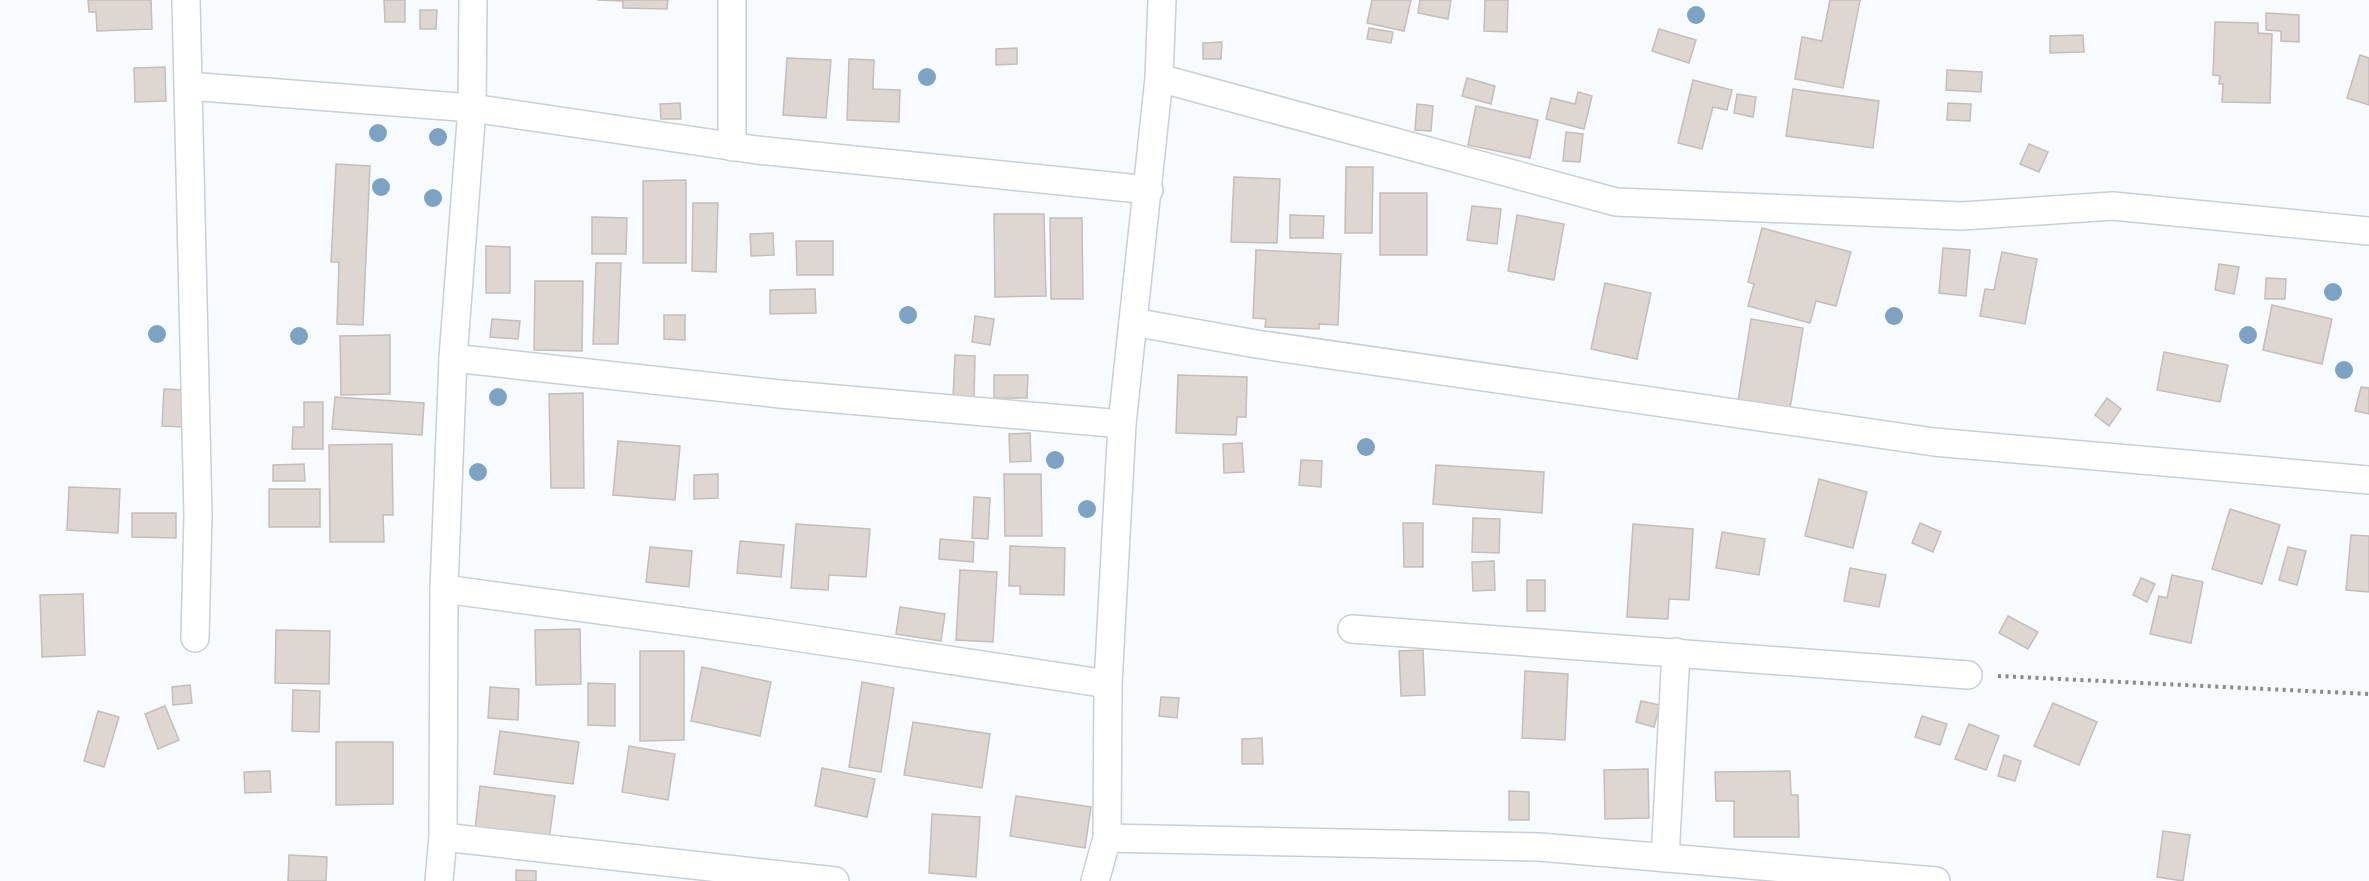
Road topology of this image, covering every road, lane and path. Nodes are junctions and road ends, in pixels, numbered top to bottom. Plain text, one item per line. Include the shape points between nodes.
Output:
1 (186, 0) edge
2 (473, 0) edge
3 (732, 0) edge
4 (1162, 0) edge
5 (1159, 78) junction
6 (188, 86) junction
7 (472, 108) junction
8 (732, 147) junction
9 (1149, 190) junction
10 (2369, 231) edge
11 (1133, 322) junction
12 (453, 358) junction
13 (1122, 424) junction
14 (2369, 480) edge
15 (444, 589) junction
16 (1352, 629) dead end
17 (195, 638) dead end
18 (1676, 652) junction
19 (1968, 675) joint
20 (1108, 684) junction
21 (2369, 694) edge
22 (443, 837) junction
23 (1107, 838) junction
24 (1665, 858) junction
25 (439, 881) edge
26 (835, 881) edge
27 (1095, 881) edge
28 (1936, 881) edge

1 - 6 street
2 - 7 street
3 - 8 street
4 - 5 street
5 - 9 street
5 - 10 street via 1616,202 1962,216 2113,206
6 - 7 street
6 - 17 street via 198,515
7 - 8 street
7 - 12 street
8 - 9 street
9 - 11 street
11 - 13 street
11 - 14 street via 1268,346 1934,442
12 - 13 street via 780,394
12 - 15 street
13 - 20 street
15 - 20 street
15 - 22 street
16 - 18 street
18 - 19 street
18 - 24 street
19 - 21 path
20 - 23 street
22 - 25 street
22 - 26 street
23 - 24 street via 1539,847
23 - 27 street
24 - 28 street

